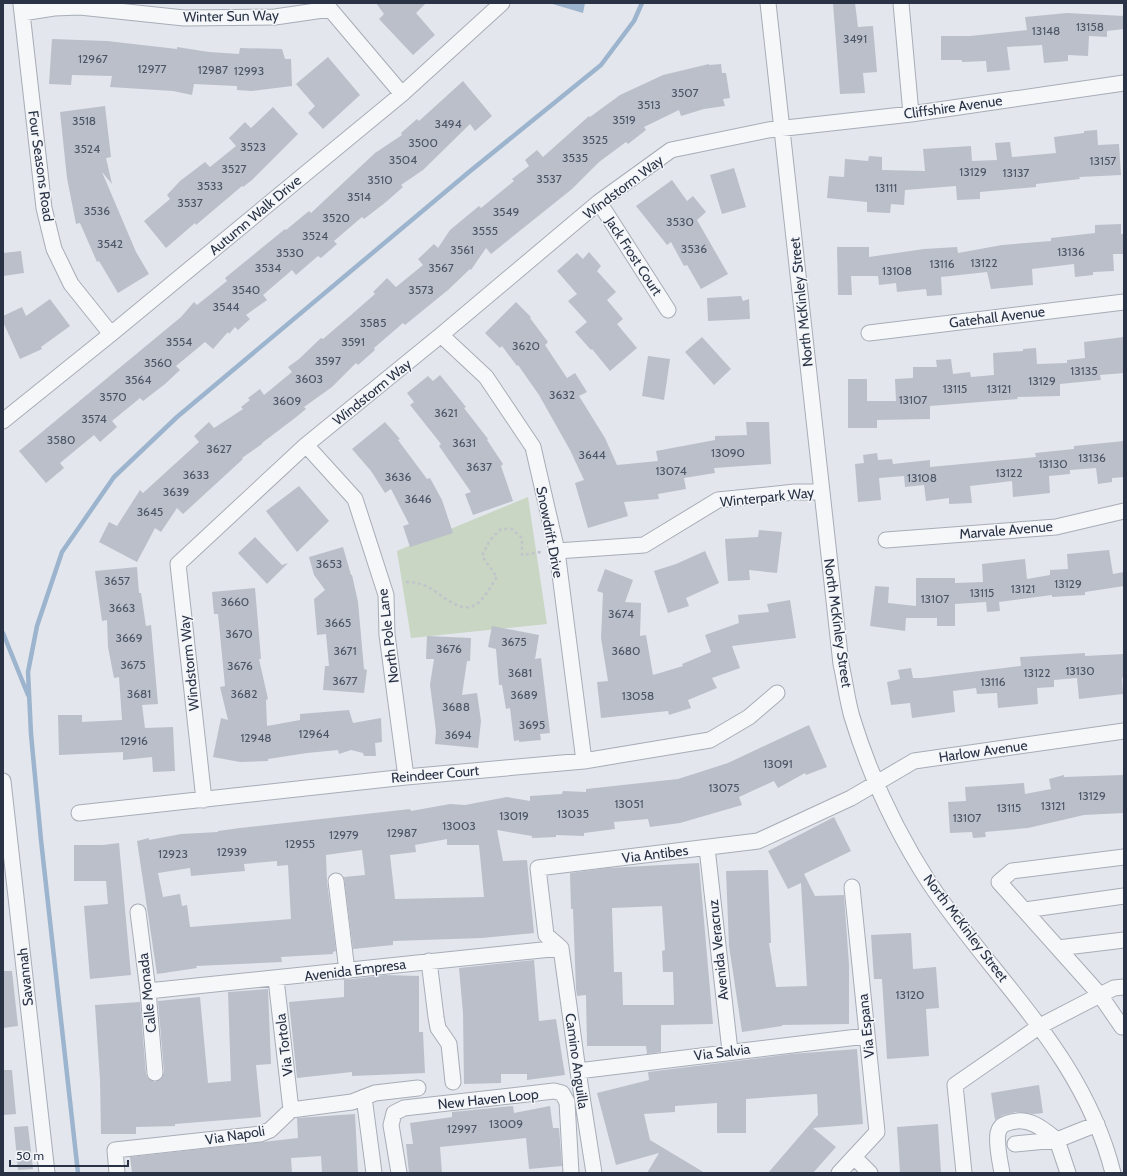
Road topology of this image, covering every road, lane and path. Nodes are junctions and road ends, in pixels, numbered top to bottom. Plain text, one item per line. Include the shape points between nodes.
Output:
1 (502, 3) edge
2 (768, 3) edge
3 (901, 3) edge
4 (22, 8) edge
5 (1124, 83) edge
6 (402, 94) junction
7 (911, 114) junction
8 (782, 129) junction
9 (599, 202) junction
10 (1124, 302) edge
11 (668, 310) dead end
12 (869, 333) dead end
13 (111, 334) junction
14 (441, 335) junction
15 (3, 421) edge
16 (306, 445) junction
17 (822, 492) junction
18 (1124, 511) edge
19 (886, 540) dead end
20 (557, 551) junction
21 (541, 552) dead end
22 (406, 582) dead end
23 (777, 693) dead end
24 (1124, 731) edge
25 (584, 761) junction
26 (406, 777) junction
27 (3, 781) edge
28 (877, 782) junction
29 (851, 798) joint
30 (204, 800) junction
31 (79, 813) dead end
32 (707, 848) junction
33 (1124, 857) edge
34 (336, 881) dead end
35 (852, 886) dead end
36 (1124, 896) edge
37 (1024, 910) junction
38 (138, 912) dead end
39 (1124, 940) edge
40 (561, 948) junction
41 (1058, 948) junction
42 (429, 961) junction
43 (346, 971) junction
44 (276, 979) junction
45 (1124, 987) edge
46 (148, 991) junction
47 (1100, 995) junction
48 (1040, 1026) junction
49 (1124, 1027) edge
50 (866, 1036) junction
51 (730, 1051) junction
52 (578, 1071) junction
53 (155, 1073) dead end
54 (453, 1082) dead end
55 (418, 1088) dead end
56 (364, 1097) junction
57 (291, 1110) junction
58 (1097, 1124) junction
59 (1057, 1140) junction
60 (1015, 1144) dead end
61 (854, 1157) junction
62 (47, 1173) edge
63 (117, 1173) edge
64 (374, 1173) edge
65 (399, 1173) edge
66 (571, 1173) edge
67 (594, 1173) edge
68 (839, 1173) edge
69 (870, 1173) edge
70 (964, 1173) edge
71 (1002, 1173) edge
72 (1068, 1173) edge
73 (1114, 1173) edge

1 - 6 street, Autumn Walk Drive
2 - 8 street, North McKinley Street
3 - 7 street
4 - 6 street, Winter Sun Way via 80,7 184,18 275,16 330,9
4 - 13 street, Four Seasons Road via 44,208 54,249 71,284
5 - 7 street, Cliffshire Avenue
6 - 13 street, Autumn Walk Drive
7 - 8 street, Cliffshire Avenue
8 - 9 street, Windstorm Way via 671,150
8 - 17 street, North McKinley Street
9 - 11 street, Jack Frost Court
9 - 14 street, Windstorm Way
10 - 12 street, Gatehall Avenue
13 - 15 street, Autumn Walk Drive
14 - 16 street, Windstorm Way
14 - 20 street, Snowdrift Drive via 486,378 533,447
16 - 26 street, North Pole Lane via 355,499 386,595 387,635
16 - 30 street, Windstorm Way via 178,564
17 - 20 street, Winterpark Way via 795,492 718,500 644,545
17 - 28 street, North McKinley Street via 841,664 852,716
18 - 19 street, Marvale Avenue via 1056,527
20 - 25 street, Snowdrift Drive
21 - 22 path via 522,555 522,538 512,529 501,529 490,540 482,556 497,577 479,603 465,608 429,588 415,582
23 - 25 street, Reindeer Court via 749,717 710,740
24 - 28 street, Harlow Avenue via 914,761
25 - 26 street, Reindeer Court
26 - 30 street, Reindeer Court
27 - 62 street, Savannah
28 - 29 street, Harlow Avenue
28 - 48 street, North McKinley Street via 904,841 931,884
29 - 32 street, Via Antibes via 758,841
30 - 31 street, Reindeer Court
32 - 40 street, Via Antibes via 538,868 546,935
32 - 51 street, Avenida Veracruz
33 - 37 street via 1012,871 999,882
34 - 43 street
35 - 50 street, Via Espana
36 - 37 street
37 - 41 street
38 - 46 street, Calle Monada
39 - 41 street
40 - 42 street, Avenida Empresa
40 - 52 street, Camino Anguilla
41 - 47 street
42 - 43 street, Avenida Empresa
42 - 54 street via 438,1028 449,1044
43 - 44 street, Avenida Empresa
44 - 46 street, Avenida Empresa
44 - 57 street, Via Tortola
45 - 47 street via 1114,988
46 - 53 street, Calle Monada
47 - 48 street
47 - 49 street
48 - 58 street, North McKinley Street via 1074,1079
48 - 70 street via 955,1085
50 - 51 street, Via Salvia
50 - 61 street, Via Espana via 877,1132
51 - 52 street, Via Salvia
52 - 67 street, Camino Anguilla
55 - 56 street via 375,1093
56 - 57 street via 352,1102
56 - 64 street
57 - 63 street, Via Napoli via 270,1130 260,1134 115,1150
58 - 59 street
58 - 73 street, North McKinley Street
59 - 60 street
59 - 71 street via 1032,1122 1016,1120 1003,1124 998,1136
59 - 72 street
61 - 68 street, Via Espana
61 - 69 street
65 - 66 street, New Haven Loop via 391,1125 394,1114 404,1108 554,1091 562,1093 567,1102

